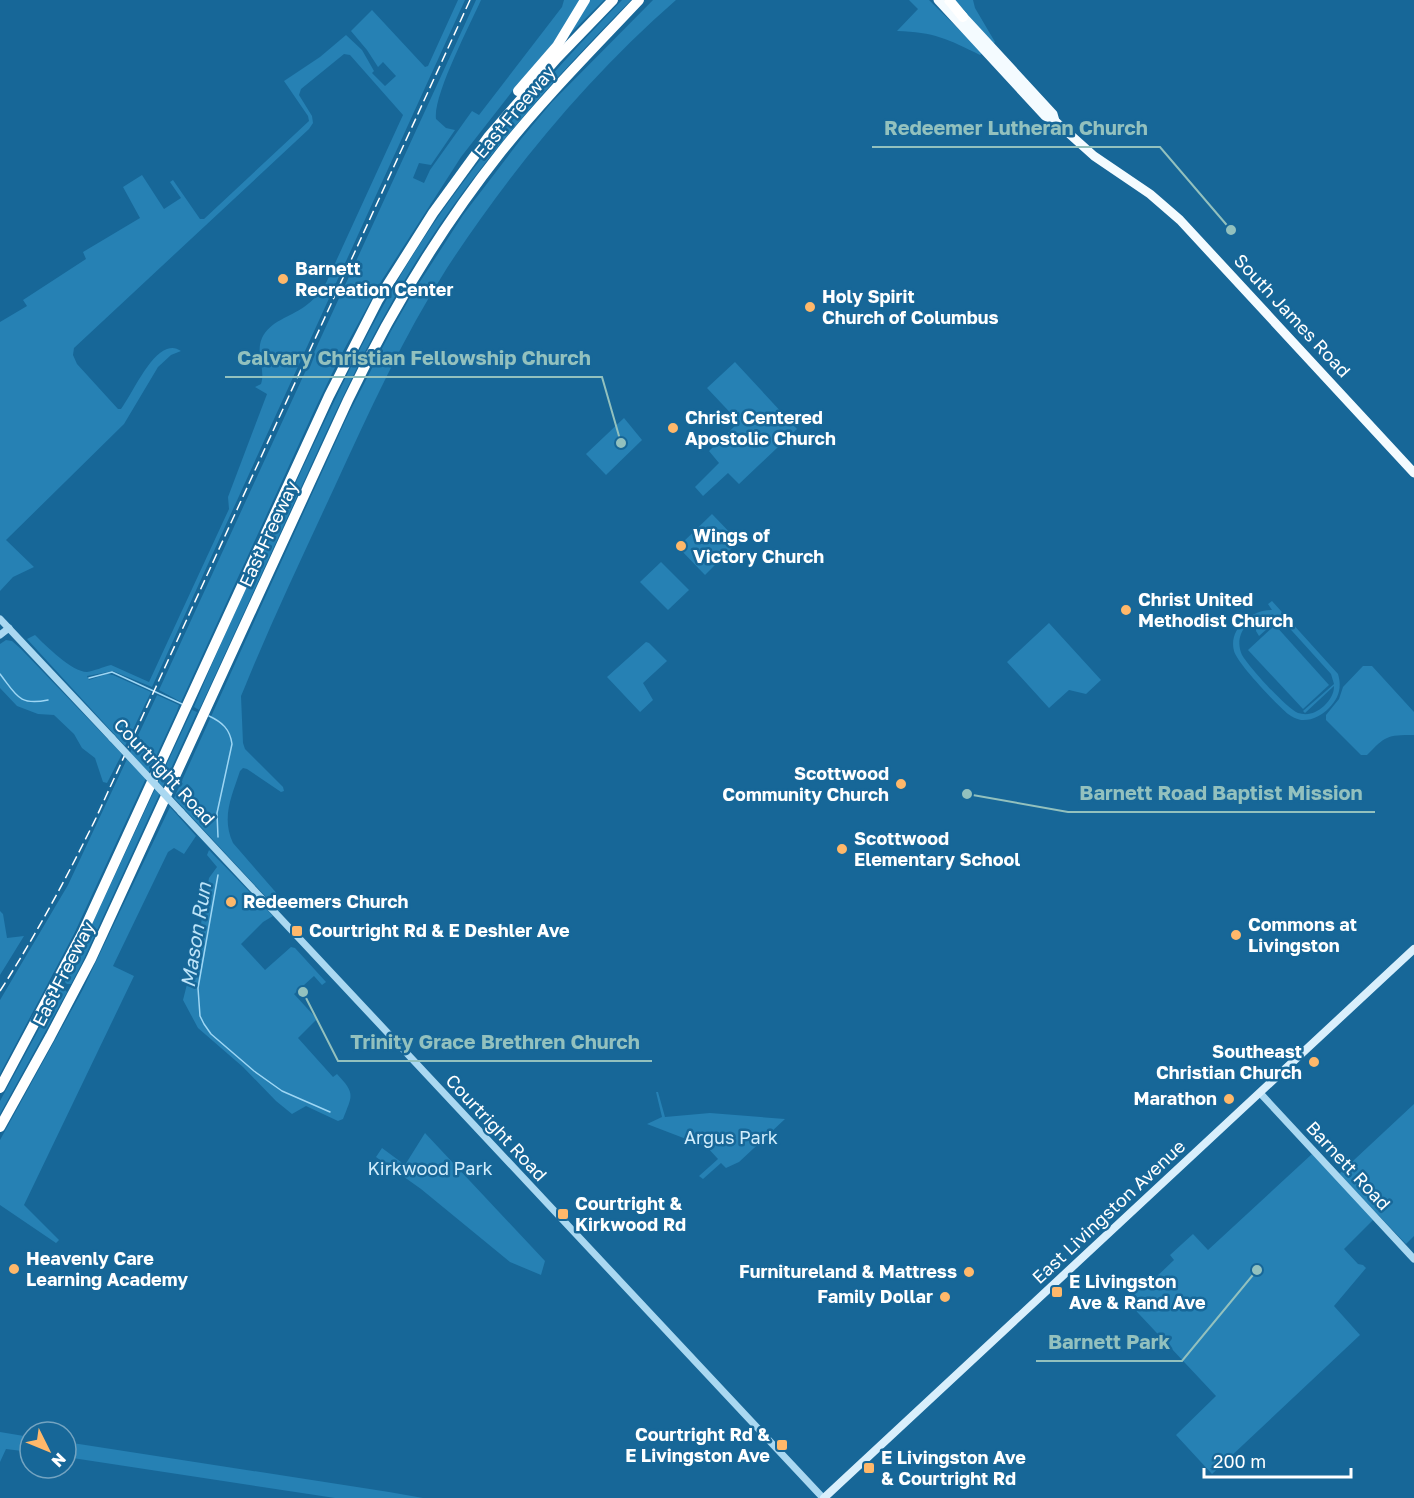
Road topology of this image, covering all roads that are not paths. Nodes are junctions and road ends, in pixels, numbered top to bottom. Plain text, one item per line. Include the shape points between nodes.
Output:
1 (585, 0) edge
2 (613, 0) edge
3 (639, 0) edge
4 (938, 0) edge
5 (948, 0) edge
6 (963, 16) joint
7 (508, 114) junction
8 (1055, 121) junction
9 (1414, 473) edge
10 (0, 619) edge
11 (9, 628) junction
12 (0, 635) edge
13 (1414, 949) edge
14 (0, 1088) edge
15 (1260, 1093) junction
16 (0, 1127) edge
17 (1414, 1259) edge
18 (824, 1498) edge

1 - 7 highway via 557,46 511,100
2 - 7 highway, East Freeway
3 - 16 highway, East Freeway via 502,151 423,263 362,371 91,959
4 - 8 main road, South James Road via 1039,110
5 - 6 highway
6 - 8 main road, South James Road via 1053,114
7 - 14 highway, East Freeway via 433,213 362,330 83,932
8 - 9 main road, South James Road via 1194,233
10 - 11 street, Courtright Road
11 - 12 street
11 - 18 street, Courtright Road, bridge
13 - 15 main road, East Livingston Avenue
15 - 17 street, Barnett Road
15 - 18 main road, East Livingston Avenue

